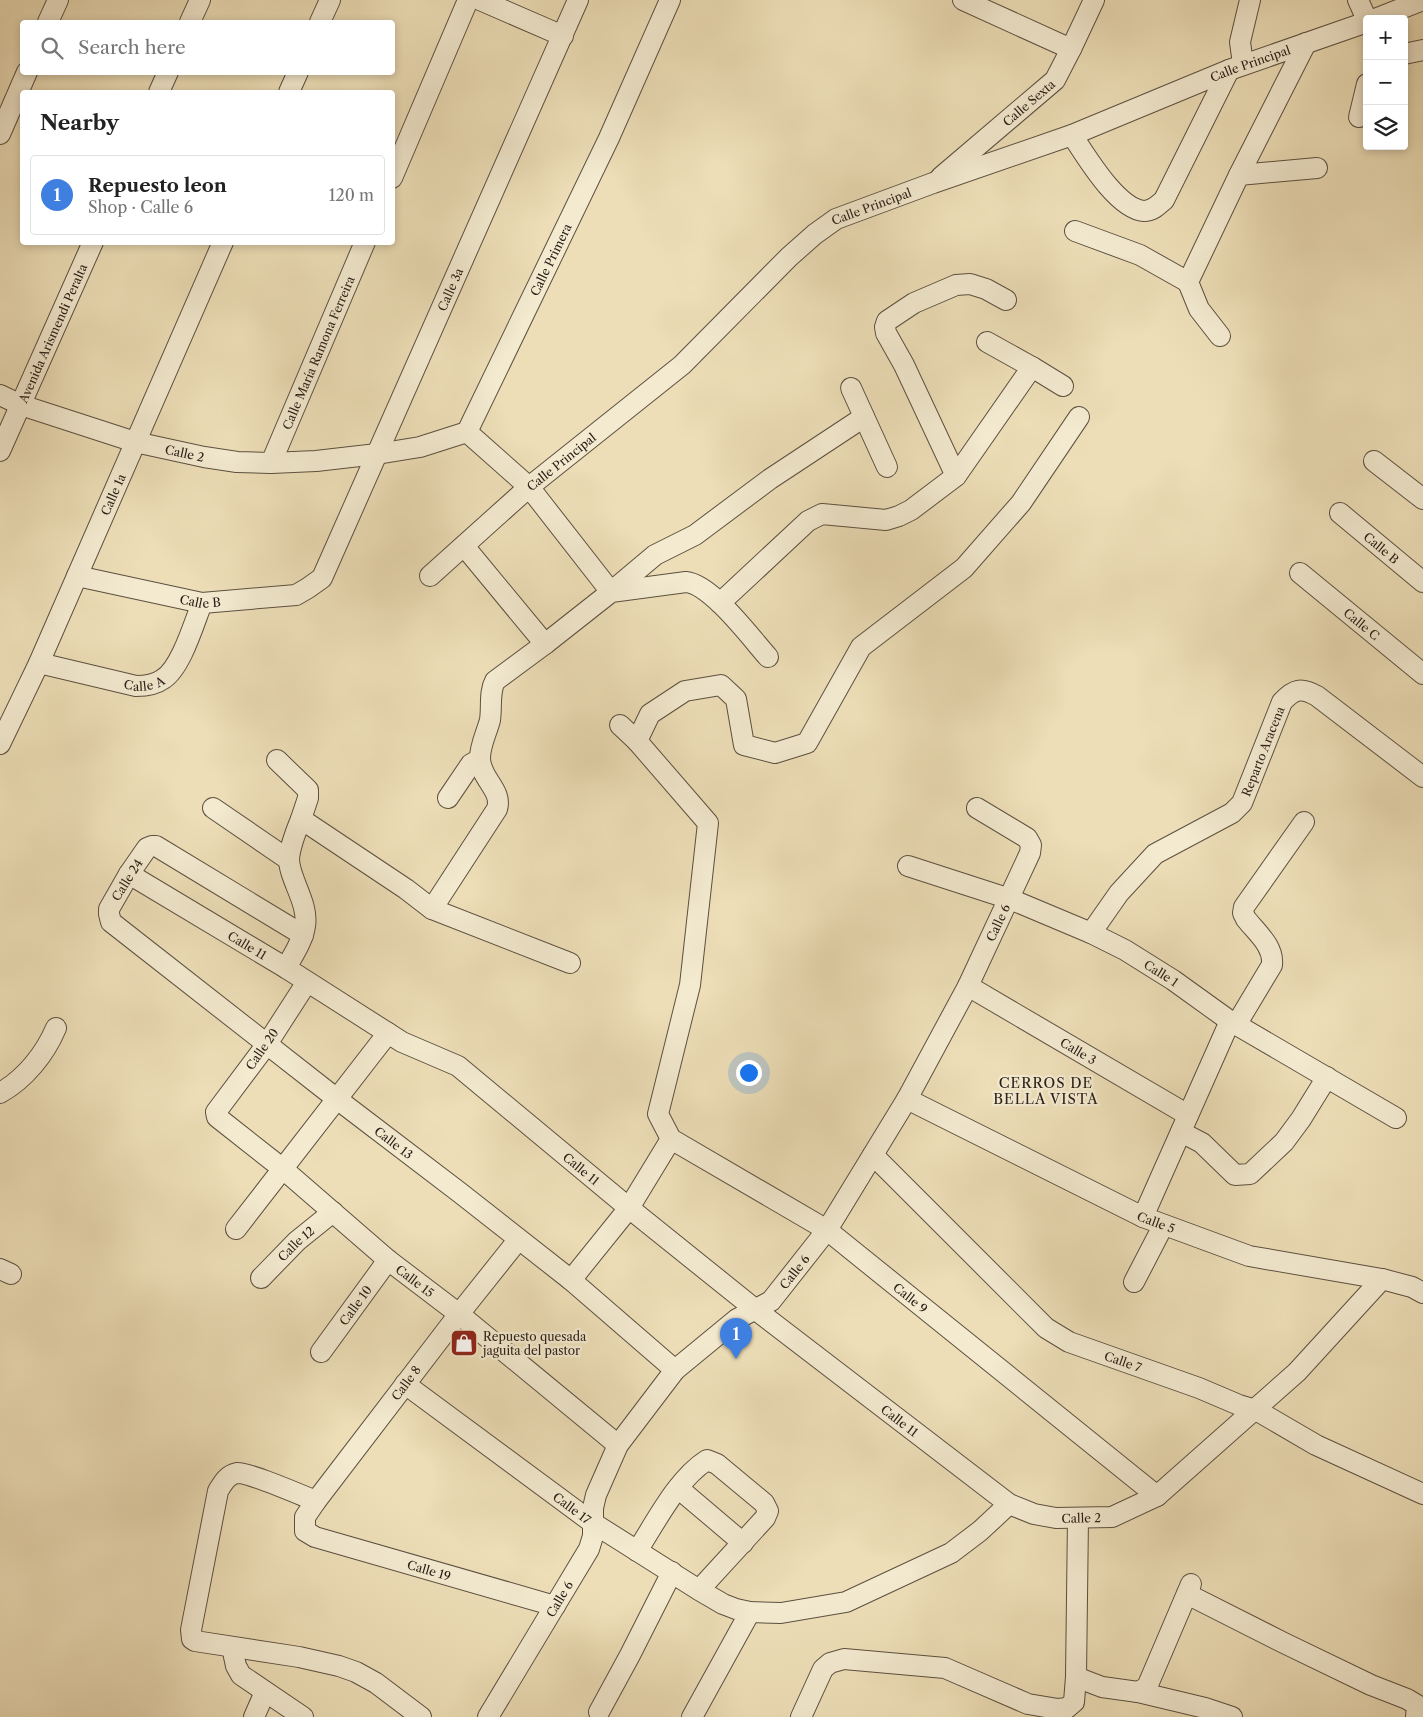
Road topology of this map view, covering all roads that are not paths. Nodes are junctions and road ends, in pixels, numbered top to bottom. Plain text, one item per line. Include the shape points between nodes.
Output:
1 (58, 0) edge
2 (200, 0) edge
3 (330, 0) edge
4 (468, 0) edge
5 (480, 0) edge
6 (578, 0) edge
7 (670, 0) edge
8 (963, 0) edge
9 (1094, 0) edge
10 (1250, 0) edge
11 (1358, 0) edge
12 (1423, 0) edge
13 (1370, 15) edge
14 (1384, 15) edge
15 (49, 20) edge
16 (191, 20) edge
17 (321, 20) edge
18 (1363, 22) edge
19 (562, 36) junction
20 (1306, 42) junction
21 (1072, 49) junction
22 (1423, 50) edge
23 (1408, 53) edge
24 (1236, 67) junction
25 (26, 75) edge
26 (167, 75) edge
27 (297, 75) edge
28 (160, 90) edge
29 (290, 90) edge
30 (1363, 101) edge
31 (1359, 118) dead end
32 (0, 134) edge
33 (1072, 135) junction
34 (1317, 168) dead end
35 (395, 171) edge
36 (1239, 175) junction
37 (933, 183) junction
38 (1075, 231) dead end
39 (92, 245) edge
40 (222, 245) edge
41 (364, 245) edge
42 (1188, 282) junction
43 (1006, 300) dead end
44 (1220, 336) dead end
45 (987, 342) dead end
46 (1032, 366) junction
47 (1063, 386) dead end
48 (851, 388) dead end
49 (0, 395) edge
50 (21, 405) junction
51 (864, 418) junction
52 (1079, 418) dead end
53 (467, 432) junction
54 (135, 442) junction
55 (0, 451) edge
56 (377, 454) junction
57 (1374, 461) dead end
58 (271, 463) junction
59 (887, 468) dead end
60 (956, 476) junction
61 (529, 487) junction
62 (1423, 500) edge
63 (1340, 513) dead end
64 (464, 546) junction
65 (1300, 573) dead end
66 (77, 576) junction
67 (430, 576) dead end
68 (322, 578) joint
69 (1423, 582) edge
70 (611, 592) junction
71 (202, 603) junction
72 (720, 603) junction
73 (545, 644) junction
74 (768, 657) dead end
75 (39, 663) junction
76 (1423, 674) edge
77 (620, 726) dead end
78 (636, 741) junction
79 (0, 744) edge
80 (480, 759) junction
81 (277, 760) dead end
82 (1423, 777) edge
83 (448, 798) dead end
84 (213, 808) dead end
85 (977, 808) dead end
86 (301, 819) junction
87 (1304, 822) dead end
88 (289, 860) junction
89 (908, 866) dead end
90 (129, 874) junction
91 (1010, 898) junction
92 (432, 909) junction
93 (110, 919) joint
94 (1091, 932) junction
95 (303, 935) junction
96 (570, 963) dead end
97 (286, 968) junction
98 (307, 982) junction
99 (968, 986) junction
100 (1233, 1023) junction
101 (56, 1028) dead end
102 (388, 1033) junction
103 (267, 1044) junction
104 (1326, 1077) junction
105 (0, 1093) edge
106 (336, 1099) junction
107 (907, 1099) junction
108 (216, 1114) joint
109 (1396, 1118) dead end
110 (1185, 1124) junction
111 (671, 1139) junction
112 (873, 1155) junction
113 (282, 1169) junction
114 (629, 1208) junction
115 (333, 1212) junction
116 (1143, 1217) junction
117 (1163, 1226) junction
118 (236, 1230) dead end
119 (827, 1230) junction
120 (518, 1240) junction
121 (388, 1260) junction
122 (261, 1278) dead end
123 (1382, 1279) junction
124 (571, 1280) junction
125 (1134, 1282) dead end
126 (1423, 1293) edge
127 (756, 1310) junction
128 (459, 1314) junction
129 (321, 1352) dead end
130 (675, 1370) junction
131 (405, 1384) junction
132 (1256, 1410) junction
133 (618, 1444) junction
134 (678, 1488) junction
135 (1423, 1494) edge
136 (1157, 1496) junction
137 (316, 1501) junction
138 (1009, 1504) junction
139 (1078, 1518) junction
140 (593, 1523) junction
141 (305, 1531) joint
142 (743, 1543) junction
143 (637, 1551) junction
144 (672, 1572) junction
145 (699, 1590) junction
146 (555, 1606) junction
147 (750, 1612) junction
148 (232, 1647) junction
149 (1076, 1677) junction
150 (265, 1692) junction
151 (1138, 1692) junction
152 (1026, 1710) edge
153 (599, 1712) dead end
154 (1204, 1713) edge
155 (254, 1717) edge
156 (303, 1717) edge
157 (421, 1717) edge
158 (488, 1717) edge
159 (692, 1717) edge
160 (801, 1717) edge
161 (1232, 1717) edge
162 (1416, 1717) edge

1 - 15 street
2 - 16 street
3 - 17 street
4 - 35 street
5 - 19 street
6 - 19 street, Calle 3a
7 - 53 street, Calle Primera via 609,138
8 - 21 street
9 - 21 street, Calle Sexta
10 - 24 street
11 - 13 street
12 - 14 street, Calle Principal
18 - 20 street, Calle Principal
19 - 56 street, Calle 3a
20 - 24 street, Calle Principal
20 - 36 street
21 - 37 street, Calle Sexta via 1055,80
22 - 23 street
24 - 33 street, Calle Principal
24 - 33 street via 1164,200 1156,208 1146,211 1126,204 1098,175
25 - 32 street
26 - 28 street
27 - 29 street
30 - 31 street
33 - 37 street, Calle Principal
34 - 36 street
36 - 42 street
37 - 61 street, Calle Principal via 836,219 815,234 789,256 682,366
38 - 42 street via 1140,255
39 - 50 street, Avenida Arismendi Peralta
40 - 54 street, Calle 1a
41 - 58 street, Calle María Ramona Ferreira
42 - 44 street via 1200,309
43 - 60 street via 970,284 956,285 914,303 888,321 885,327
45 - 46 street
46 - 47 street
46 - 60 street
48 - 51 street
49 - 50 street, Calle 2
50 - 54 street, Calle 2
50 - 55 street, Avenida Arismendi Peralta
51 - 59 street
51 - 70 street via 770,479 695,535 655,554
52 - 78 street via 1021,503 964,568 861,647 807,743 775,753 744,745 736,699 721,684 685,691 650,714
53 - 56 street via 420,447
53 - 61 street, Calle Principal
54 - 58 street, Calle 2 via 204,457
54 - 66 street, Calle 1a
56 - 58 street, Calle 2
56 - 68 street, Calle 3a
57 - 62 street
60 - 72 street via 911,510 886,520 822,514 808,521
61 - 64 street
61 - 70 street
63 - 69 street, Calle B
64 - 67 street
64 - 73 street
65 - 76 street, Calle C
66 - 71 street, Calle B
66 - 75 street, Calle 1a
68 - 71 street, Calle B via 296,595
70 - 72 street via 692,583
70 - 73 street
71 - 75 street, Calle A via 174,669 149,685 136,686
72 - 74 street
73 - 80 street via 492,686 490,719
75 - 79 street, Calle 1a
77 - 78 street
78 - 111 street via 708,823 690,985 658,1114
80 - 83 street via 471,764
80 - 92 street via 498,804
81 - 86 street via 308,790
82 - 94 street, Reparto Aracena via 1317,696 1298,690 1282,702 1242,803 1232,812 1156,854 1119,893
84 - 88 street
85 - 91 street, Calle 6 via 1028,838 1031,845
86 - 88 street
86 - 92 street via 406,888
87 - 100 street via 1244,906 1243,914 1273,957 1272,965
88 - 95 street via 303,906 306,925
89 - 91 street, Calle 1
90 - 93 street, Calle 24 via 109,909
90 - 95 street, Calle 24 via 147,848 156,846
90 - 97 street, Calle 11
91 - 94 street, Calle 1
91 - 99 street, Calle 6
92 - 96 street
93 - 103 street, Calle 13
94 - 100 street, Calle 1 via 1165,975
95 - 97 street
97 - 98 street, Calle 11
98 - 102 street, Calle 11
98 - 103 street, Calle 20
99 - 107 street, Calle 6
99 - 110 street, Calle 3
100 - 104 street, Calle 1
100 - 110 street
101 - 105 street via 48,1046 24,1075
102 - 106 street
102 - 114 street, Calle 11 via 458,1066
103 - 106 street, Calle 13
103 - 108 street, Calle 20
104 - 109 street, Calle 1
104 - 110 street, Calle 3 via 1284,1142 1250,1174 1235,1175
106 - 113 street
106 - 120 street, Calle 13
107 - 112 street, Calle 6
107 - 116 street, Calle 5
108 - 113 street, Calle 15
110 - 116 street
111 - 114 street
111 - 119 street, Calle 9
112 - 119 street, Calle 6
112 - 132 street, Calle 7 via 1046,1328 1069,1342
113 - 115 street, Calle 15
113 - 118 street
114 - 124 street
114 - 127 street, Calle 11
115 - 121 street, Calle 15
115 - 122 street, Calle 12 via 297,1241
116 - 117 street, Calle 5
117 - 123 street, Calle 5 via 1249,1256
117 - 125 street
119 - 127 street, Calle 6 via 771,1301
119 - 136 street, Calle 9
120 - 124 street, Calle 13
120 - 128 street, Calle 8
121 - 128 street, Calle 15
121 - 129 street, Calle 10
123 - 126 street, Calle 5
123 - 132 street, Calle 2 via 1298,1372
124 - 130 street, Calle 13
127 - 130 street, Calle 6 via 737,1319
127 - 138 street, Calle 11
128 - 131 street, Calle 8
128 - 133 street, Calle 15
130 - 133 street, Calle 6
131 - 137 street, Calle 8
131 - 140 street, Calle 17
132 - 135 street, Calle 7 via 1316,1444
132 - 136 street, Calle 2
133 - 140 street, Calle 6 via 596,1495
134 - 142 street
134 - 142 street via 707,1460 717,1464 764,1503 768,1511 765,1518
134 - 143 street
136 - 139 street, Calle 2 via 1112,1517
137 - 141 street, Calle 8 via 305,1517
137 - 148 street via 238,1473 226,1478 218,1491 190,1635 195,1641
138 - 139 street, Calle 2 via 1034,1514
138 - 147 street via 952,1553 846,1602 781,1613
139 - 149 street
140 - 143 street, Calle 17
140 - 146 street, Calle 6 via 589,1548
141 - 146 street, Calle 19 via 315,1538
142 - 145 street
143 - 144 street, Calle 17
144 - 145 street, Calle 17
144 - 153 street
145 - 147 street, Calle 17 via 723,1604
146 - 158 street, Calle 6
147 - 159 street
148 - 150 street via 241,1675
148 - 157 street via 340,1666 376,1683
149 - 151 street via 1102,1687
149 - 152 street via 1074,1702 1066,1708
150 - 155 street
150 - 156 street
151 - 154 street
151 - 162 street via 1147,1687 1189,1589 1292,1647 1407,1699 1417,1705
152 - 160 street via 945,1668 844,1659 823,1669
154 - 161 street

